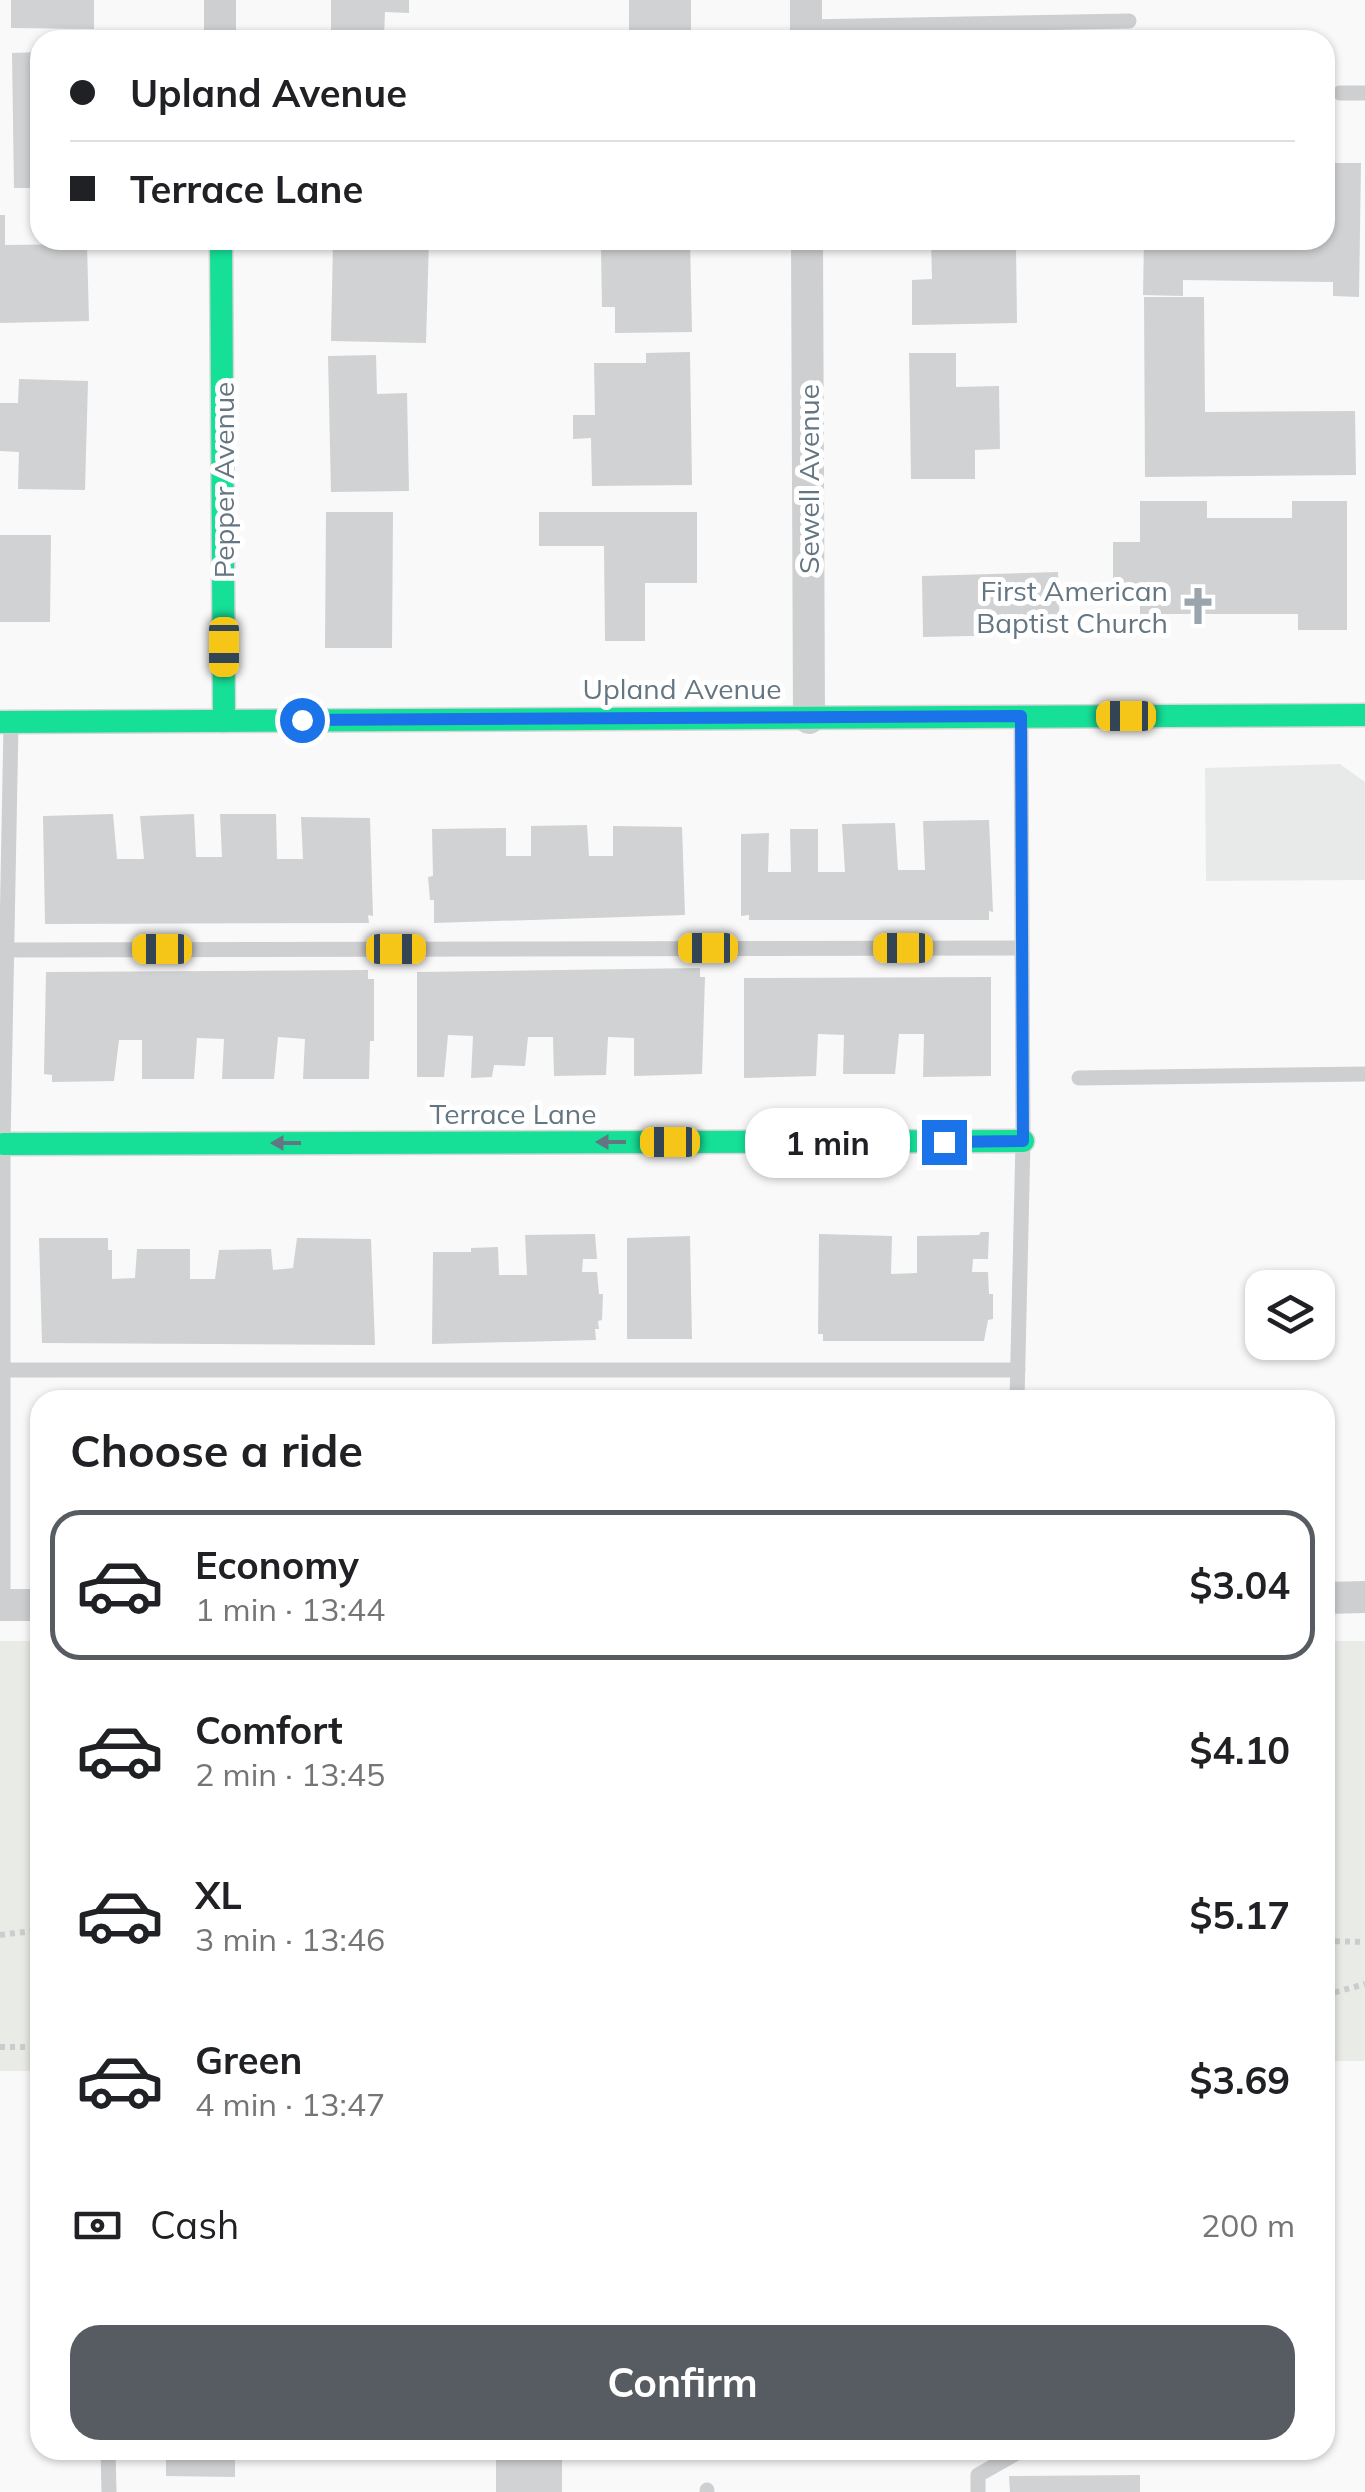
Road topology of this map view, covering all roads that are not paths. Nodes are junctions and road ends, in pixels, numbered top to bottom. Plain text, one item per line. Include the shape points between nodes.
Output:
1 (220, 0) edge
2 (1129, 21) dead end
3 (806, 22) edge
4 (220, 30) edge
5 (1340, 93) dead end
6 (1365, 93) edge
7 (221, 250) edge
8 (807, 250) edge
9 (1365, 715) edge
10 (1021, 716) junction
11 (808, 718) junction
12 (224, 721) junction
13 (5, 722) edge
14 (1020, 948) junction
15 (6, 950) junction
16 (1365, 1074) edge
17 (1079, 1078) dead end
18 (1023, 1141) junction
19 (3, 1144) junction
20 (3, 1370) junction
21 (1018, 1370) junction
22 (1017, 1390) edge
23 (1365, 1597) edge
24 (1335, 1598) edge
25 (30, 1604) edge
26 (2, 1605) edge
27 (108, 2460) edge
28 (1004, 2460) edge
29 (109, 2492) edge
30 (978, 2492) edge

1 - 4 street
2 - 3 lane
5 - 6 lane
7 - 12 street, Pepper Avenue
8 - 11 street, Sewell Avenue
9 - 10 street, Upland Avenue
10 - 11 street, Upland Avenue
10 - 14 lane
11 - 12 street, Upland Avenue
12 - 13 street, Upland Avenue
13 - 15 lane
14 - 15 lane
14 - 18 lane
15 - 19 lane
16 - 17 lane
18 -> 19 street, Terrace Lane
18 - 21 lane
19 - 20 lane
20 - 21 lane
20 - 26 lane
21 - 22 lane
23 - 24 street
25 - 26 street
27 - 29 lane
28 - 30 lane via 978,2475

